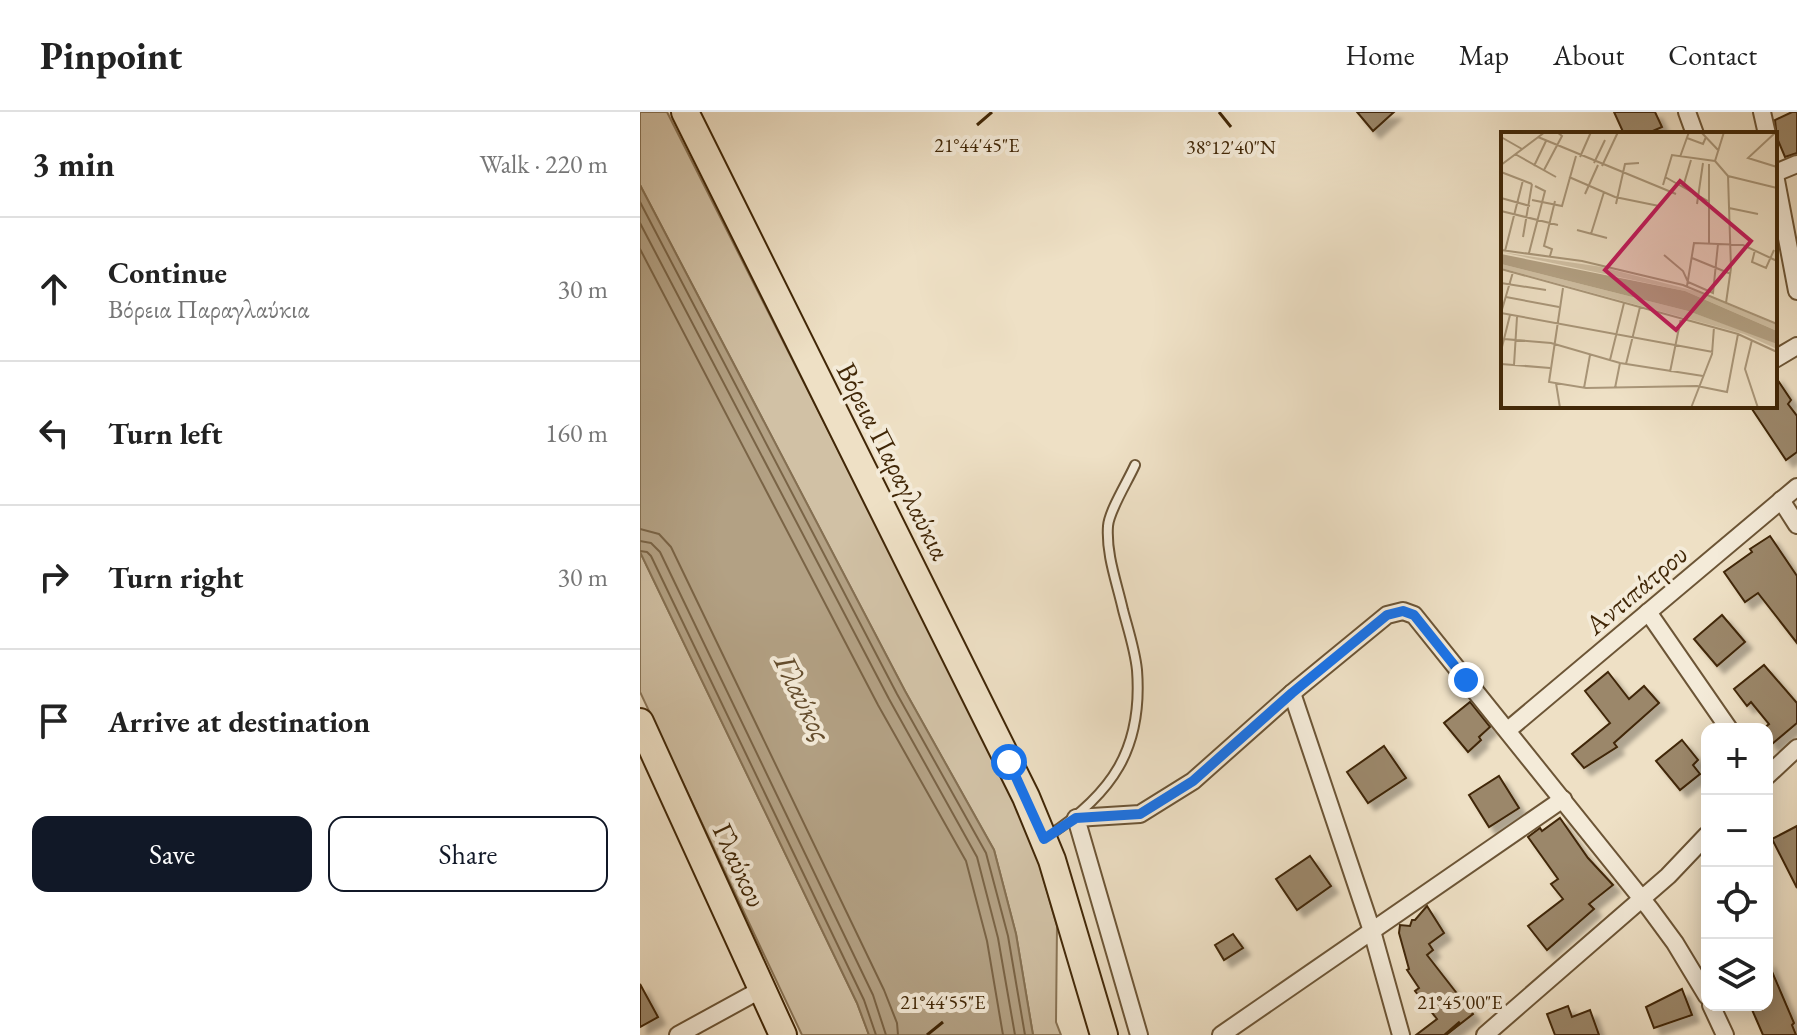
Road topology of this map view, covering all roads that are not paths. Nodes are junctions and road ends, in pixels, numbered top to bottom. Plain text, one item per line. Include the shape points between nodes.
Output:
1 (685, 112) edge
2 (1687, 112) edge
3 (1762, 112) edge
4 (1694, 132) edge
5 (1767, 132) edge
6 (1797, 164) edge
7 (1777, 173) edge
8 (1777, 185) edge
9 (1797, 291) edge
10 (1797, 346) edge
11 (1777, 358) edge
12 (1135, 465) dead end
13 (1797, 487) edge
14 (1781, 500) junction
15 (1797, 525) edge
16 (1648, 612) junction
17 (1292, 693) junction
18 (640, 722) edge
19 (1725, 723) edge
20 (1508, 730) junction
21 (1797, 748) edge
22 (1773, 770) edge
23 (1563, 799) junction
24 (1076, 818) junction
25 (1044, 839) junction
26 (1701, 841) edge
27 (1642, 899) junction
28 (1372, 931) junction
29 (1701, 985) edge
30 (762, 989) junction
31 (1716, 1011) edge
32 (678, 1035) edge
33 (783, 1035) edge
34 (1104, 1035) edge
35 (1139, 1035) edge
36 (1221, 1035) edge
37 (1401, 1035) edge
38 (1485, 1035) edge
39 (1725, 1035) edge

1 - 25 main road, Βόρεια Παραγλαύκια
2 - 4 street
3 - 5 street
6 - 7 street
8 - 9 street
10 - 11 street
12 - 24 lane via 1108,522 1109,551 1136,667 1138,710 1122,765
13 - 14 street, Αντιπάτρου
14 - 15 street
14 - 16 street, Αντιπάτρου
16 - 19 street
16 - 20 street, Αντιπάτρου
17 - 20 street via 1387,615 1403,611 1414,615
17 - 24 street via 1193,781 1140,814
17 - 28 street
18 - 30 main road, Γλαύκου
20 - 23 street
21 - 22 street
23 - 27 street
23 - 28 street
24 - 25 lane
24 - 35 street
25 - 34 main road, Βόρεια Παραγλαύκια
26 - 27 street
27 - 29 street
27 - 38 street
28 - 36 street
28 - 37 street
30 - 32 street
30 - 33 main road, Γλαύκου
31 - 39 street

